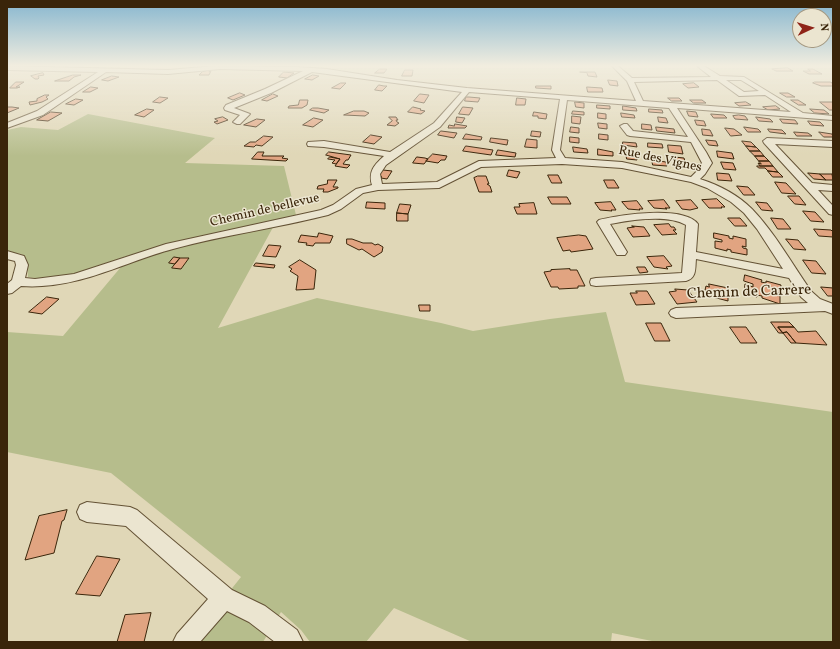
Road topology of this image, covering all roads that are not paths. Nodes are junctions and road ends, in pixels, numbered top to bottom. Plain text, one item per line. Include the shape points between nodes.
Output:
1 (65, 96) edge
2 (255, 96) edge
3 (462, 96) edge
4 (543, 96) edge
5 (637, 96) edge
6 (772, 96) edge
7 (564, 98) junction
8 (641, 104) junction
9 (672, 106) junction
10 (802, 116) junction
11 (833, 118) edge
12 (237, 122) dead end
13 (7, 126) edge
14 (624, 126) dead end
15 (694, 140) junction
16 (311, 144) dead end
17 (833, 144) edge
18 (392, 155) junction
19 (562, 160) junction
20 (693, 180) junction
21 (378, 186) junction
22 (809, 186) junction
23 (833, 188) edge
24 (833, 212) edge
25 (621, 252) dead end
26 (690, 254) junction
27 (7, 256) edge
28 (794, 275) junction
29 (18, 282) junction
30 (596, 282) dead end
31 (7, 290) edge
32 (828, 308) edge
33 (676, 313) dead end
34 (87, 512) dead end
35 (224, 598) junction
36 (185, 642) edge
37 (291, 642) edge

1 - 13 street via 40,113
2 - 12 street via 228,108 246,114
3 - 18 street via 432,130
4 - 7 street
5 - 8 street
6 - 10 street
7 - 8 street
7 - 19 street via 556,150
8 - 9 street
9 - 10 street
9 - 15 street
10 - 11 street
14 - 15 street via 630,133
15 - 20 street via 707,163
16 - 18 street
17 - 22 street via 767,141
18 - 21 street via 376,170
19 - 20 street, Rue des Vignes via 616,164
19 - 21 street, Chemin de bellevue via 479,164 439,185 412,188
20 - 28 street, Rue des Vignes via 726,194 748,211 762,227
21 - 29 street, Chemin de bellevue via 360,191 324,213 170,246 75,278 46,283
22 - 23 street
22 - 24 street
25 - 26 street via 603,222 615,218 667,216 687,220 692,224
26 - 28 street
26 - 30 street via 686,277
27 - 29 street via 20,259 22,265
28 - 32 street, Rue des Vignes via 806,294
29 - 31 street
32 - 33 street, Chemin de Carrère
34 - 35 street via 130,517
35 - 36 street
35 - 37 street via 257,614

